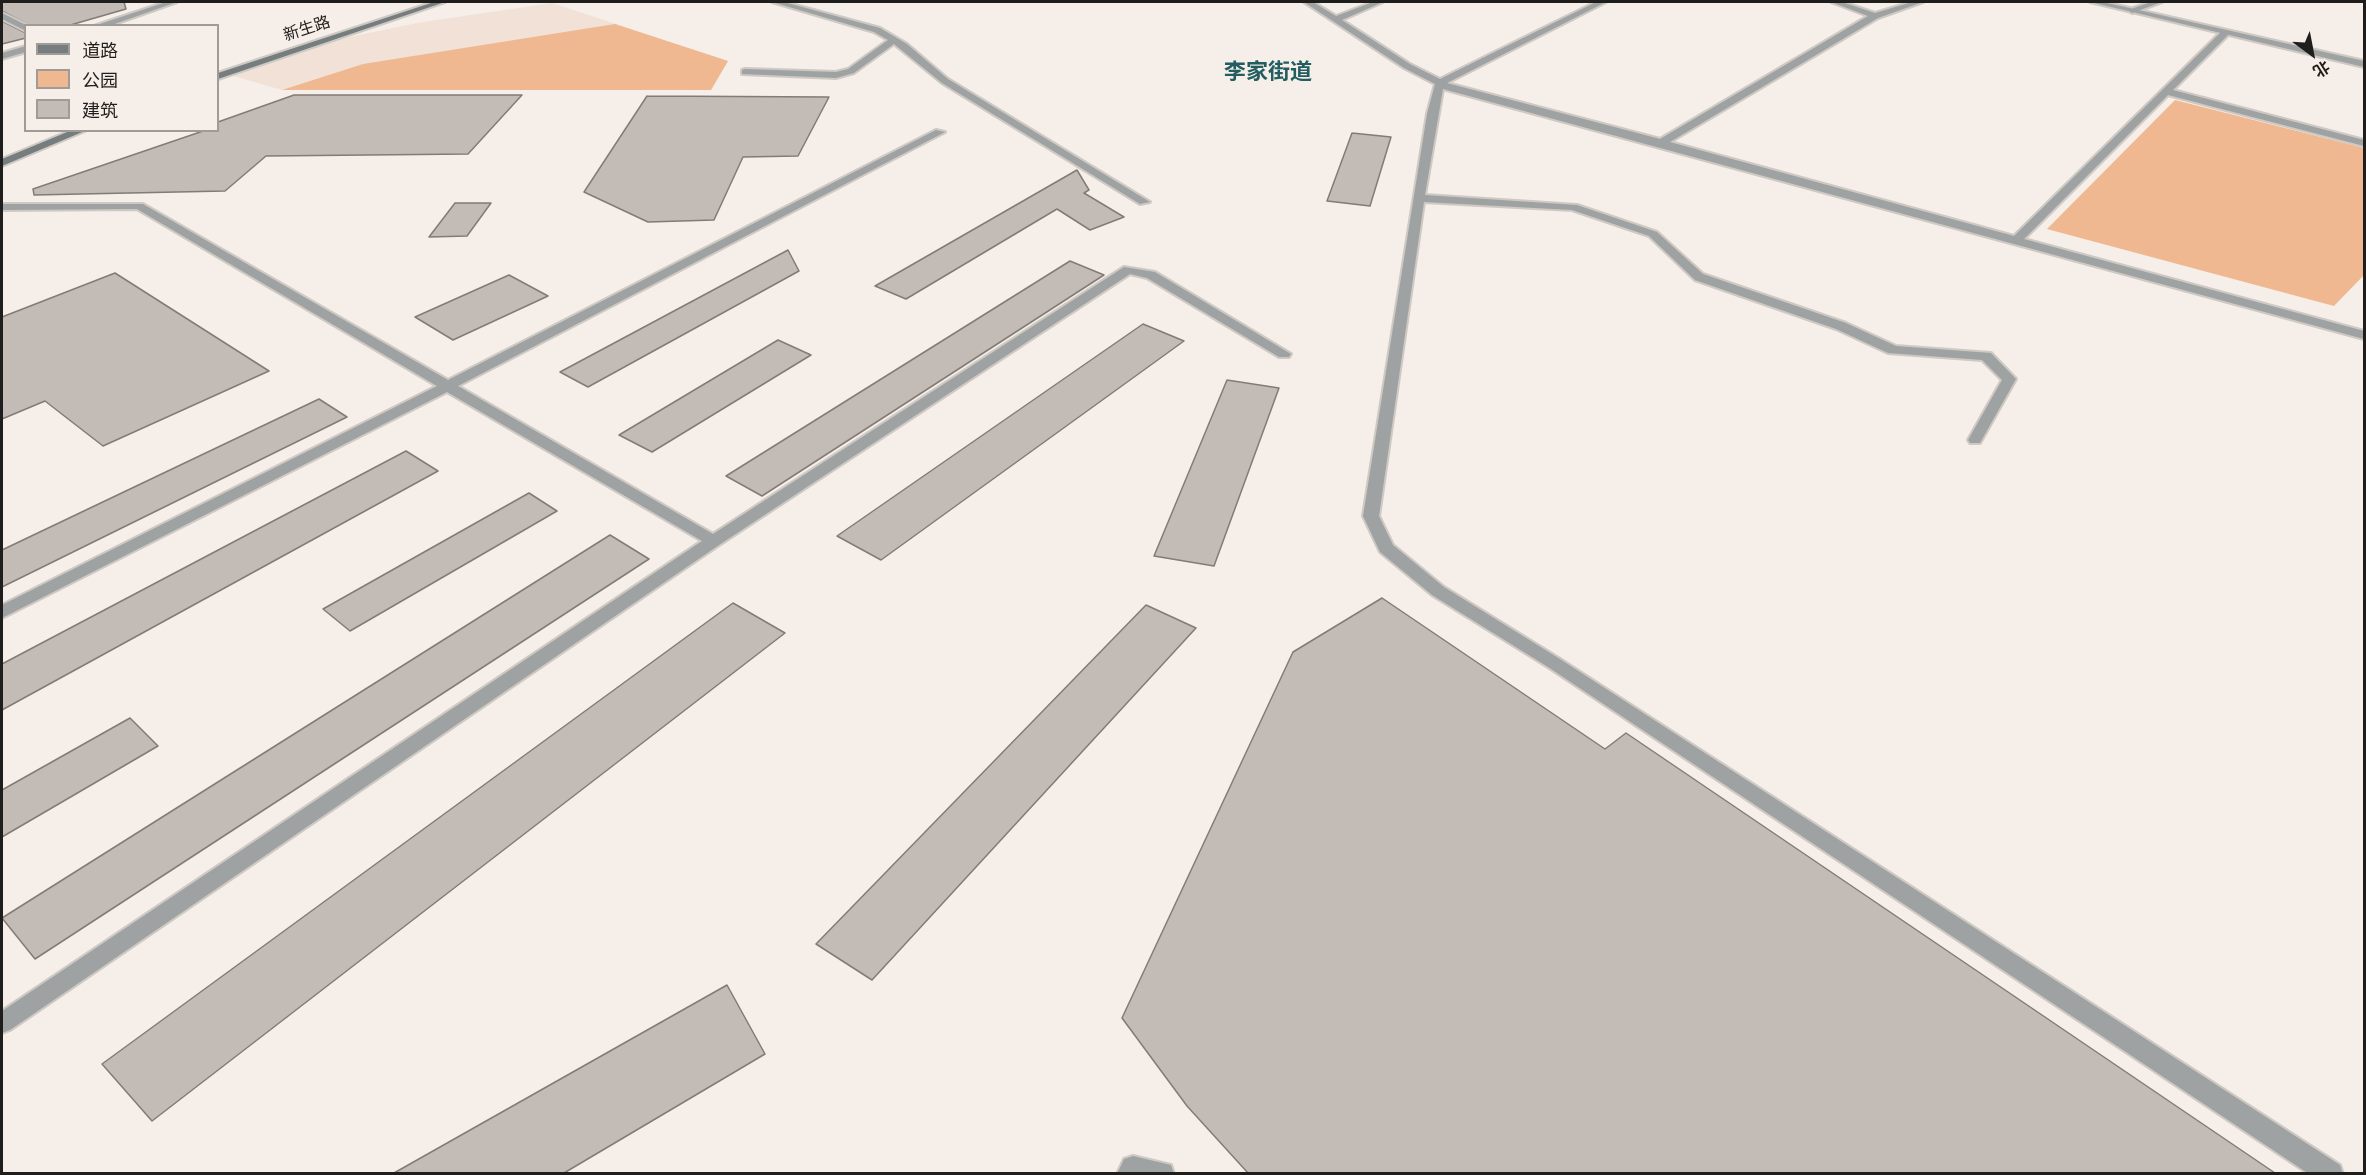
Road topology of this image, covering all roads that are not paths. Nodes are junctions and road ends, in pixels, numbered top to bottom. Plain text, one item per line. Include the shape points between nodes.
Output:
1 (173, 2) edge
2 (420, 2) edge
3 (441, 2) edge
4 (776, 2) edge
5 (1308, 2) edge
6 (1379, 2) edge
7 (1602, 2) edge
8 (1835, 2) edge
9 (1885, 2) edge
10 (1919, 2) edge
11 (2094, 2) edge
12 (2158, 2) edge
13 (1908, 6) junction
14 (2132, 10) junction
15 (2, 16) edge
16 (1875, 16) junction
17 (1337, 19) junction
18 (104, 24) edge
19 (24, 27) edge
20 (2226, 32) junction
21 (894, 40) junction
22 (24, 50) edge
23 (2, 56) edge
24 (2364, 64) edge
25 (219, 68) edge
26 (745, 72) dead end
27 (219, 76) edge
28 (1440, 83) junction
29 (2166, 91) junction
30 (51, 132) edge
31 (77, 132) edge
32 (940, 132) dead end
33 (1661, 143) junction
34 (2364, 143) edge
35 (2, 152) edge
36 (2, 163) edge
37 (1419, 198) junction
38 (1144, 202) dead end
39 (2, 207) edge
40 (2016, 240) junction
41 (2364, 335) edge
42 (1284, 354) dead end
43 (448, 386) junction
44 (1975, 440) dead end
45 (713, 541) junction
46 (2, 612) edge
47 (2, 1023) edge
48 (1129, 1173) edge
49 (1162, 1173) edge
50 (2331, 1173) edge

1 - 18 street
2 - 25 main road, 新生路
3 - 27 main road, 新生路
4 - 21 street via 877,30
5 - 17 street
6 - 17 street
7 - 28 street
8 - 16 street
9 - 13 street
10 - 13 street
11 - 14 street
12 - 14 street
13 - 16 street
14 - 20 street
15 - 19 street
16 - 33 street
17 - 28 street
20 - 24 street
20 - 29 street
21 - 26 street via 851,71 836,75
21 - 38 street via 945,81
22 - 23 street
28 - 33 street via 1468,94
28 - 37 street
29 - 34 street
29 - 40 street
30 - 35 main road
31 - 36 main road
32 - 43 street
33 - 40 street
37 - 44 street via 1573,207 1653,234 1699,277 1841,326 1893,350 1986,356 2010,379
37 - 50 street via 1371,516 1386,548 1438,591 1554,663
39 - 43 street via 139,206
40 - 41 street
42 - 45 street via 1151,275 1128,270
43 - 45 street
43 - 46 street
45 - 47 street
48 - 49 street via 1133,1167

